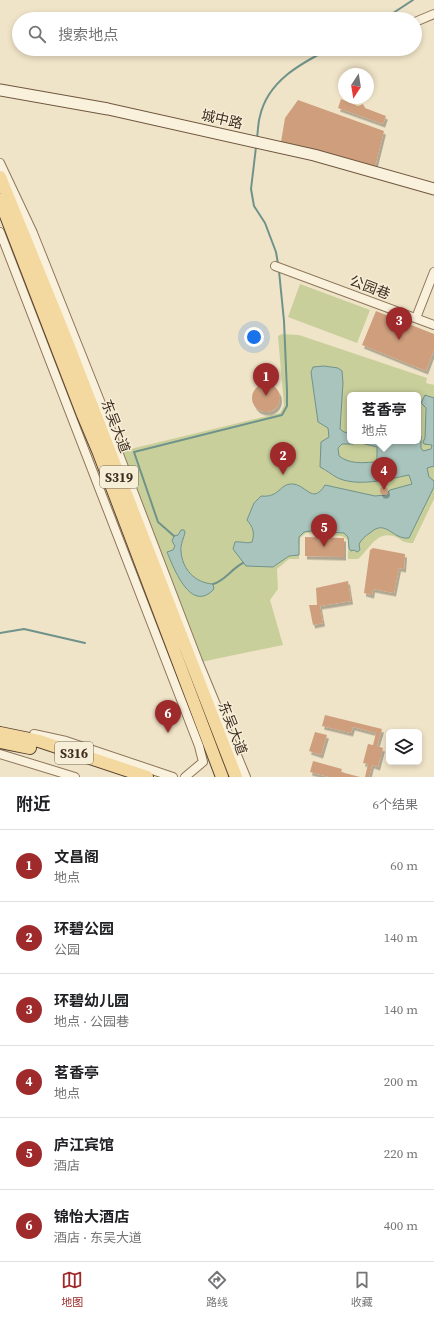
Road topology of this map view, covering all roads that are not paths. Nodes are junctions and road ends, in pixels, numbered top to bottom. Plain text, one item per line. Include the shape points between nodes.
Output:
1 (434, 14) edge
2 (422, 19) edge
3 (0, 90) edge
4 (0, 163) edge
5 (3, 179) edge
6 (434, 188) edge
7 (0, 200) edge
8 (0, 232) edge
9 (275, 266) dead end
10 (434, 272) edge
11 (416, 318) junction
12 (434, 325) edge
13 (0, 727) edge
14 (0, 733) edge
15 (0, 742) edge
16 (0, 754) edge
17 (76, 777) edge
18 (120, 777) edge
19 (147, 777) edge
20 (173, 777) edge
21 (185, 777) edge
22 (222, 777) edge
23 (236, 777) edge
24 (246, 777) edge

1 - 2 street
3 - 6 street, 城中路 via 108,109 257,142
4 - 5 street
5 - 23 main road, 东吴大道 / S319
5 - 24 street via 34,233 198,662
7 - 22 main road, 东吴大道 / S319
8 - 21 street via 199,746 203,762
9 - 11 street, 公园巷
10 - 11 street
11 - 12 street, 公园巷
13 - 20 street via 66,741
14 - 19 main road, S316 via 38,741
15 - 18 main road, S316 via 40,750
16 - 17 street

